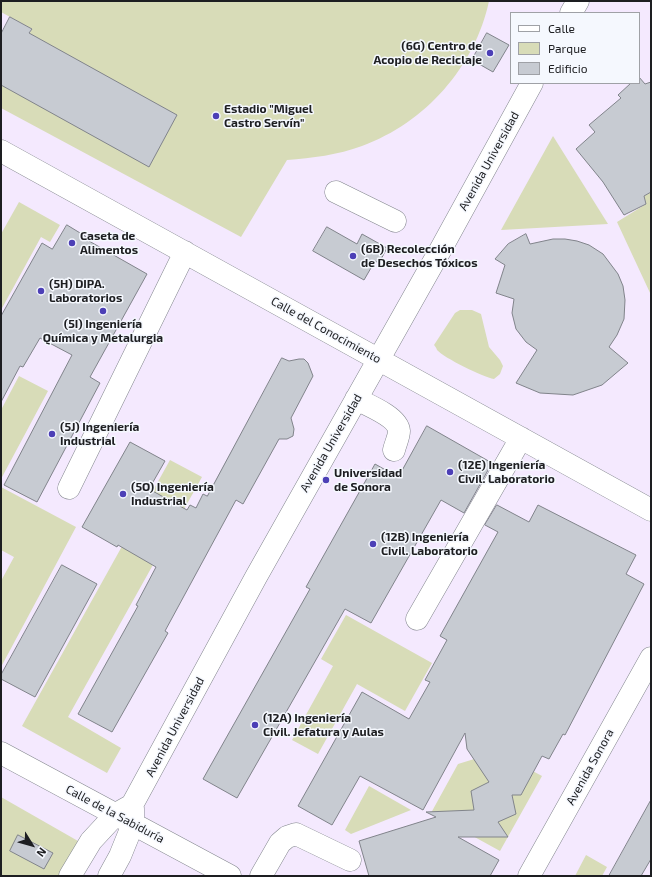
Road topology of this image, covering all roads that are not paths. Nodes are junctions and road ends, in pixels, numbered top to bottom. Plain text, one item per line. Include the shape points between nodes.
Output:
1 (578, 1) edge
2 (572, 12) edge
3 (531, 84) edge
4 (1, 151) edge
5 (336, 192) dead end
6 (394, 221) dead end
7 (185, 252) junction
8 (379, 359) junction
9 (356, 399) junction
10 (521, 438) junction
11 (394, 450) dead end
12 (69, 488) dead end
13 (651, 510) edge
14 (417, 619) dead end
15 (651, 658) edge
16 (1, 753) edge
17 (127, 814) junction
18 (350, 860) dead end
19 (70, 876) edge
20 (109, 876) edge
21 (230, 876) edge
22 (261, 876) edge
23 (529, 876) edge

1 - 2 lane
3 - 8 lane, Avenida Universidad
4 - 7 lane, Calle del Conocimiento
5 - 6 lane
7 - 8 lane, Calle del Conocimiento
7 - 12 lane
8 - 9 lane, Avenida Universidad
8 - 10 lane, Calle del Conocimiento
9 - 11 lane via 397,424 399,432
9 - 17 lane, Avenida Universidad
10 - 13 lane, Calle del Conocimiento
10 - 14 lane
15 - 23 lane, Avenida Sonora
16 - 17 lane, Calle de la Sabiduría
17 - 19 lane, Avenida Universidad via 91,841
17 - 20 lane, Avenida Universidad via 120,856
17 - 21 lane, Calle de la Sabiduría
18 - 22 lane via 296,834 280,843

